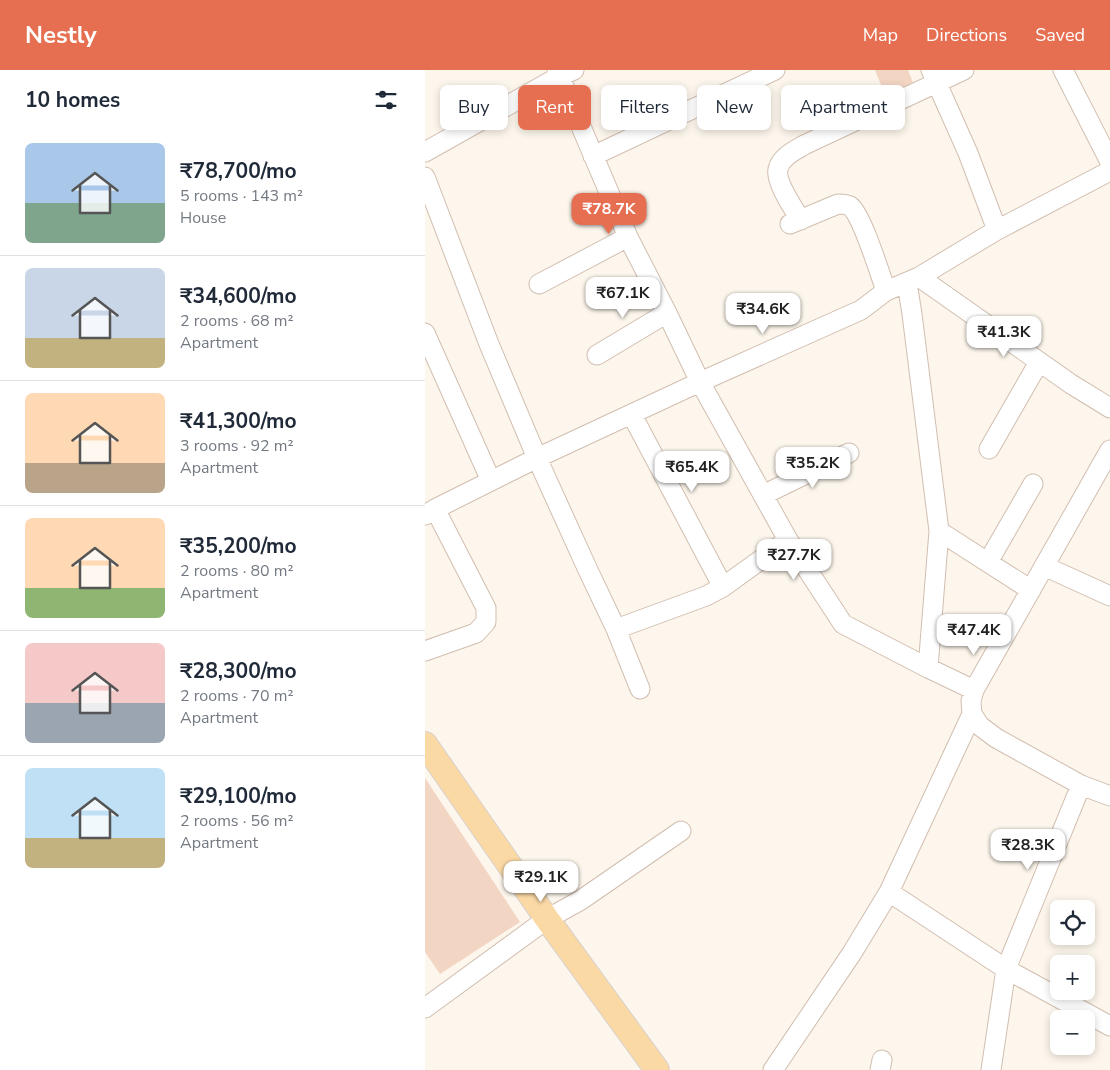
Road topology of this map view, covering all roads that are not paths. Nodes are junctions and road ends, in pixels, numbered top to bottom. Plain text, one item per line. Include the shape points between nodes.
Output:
1 (775, 70) edge
2 (964, 70) edge
3 (1063, 70) edge
4 (563, 72) edge
5 (749, 75) edge
6 (934, 76) edge
7 (425, 152) edge
8 (593, 156) junction
9 (1110, 162) edge
10 (1110, 171) edge
11 (425, 177) edge
12 (997, 230) junction
13 (628, 237) junction
14 (913, 280) junction
15 (539, 284) dead end
16 (886, 290) junction
17 (667, 313) junction
18 (425, 334) edge
19 (597, 355) dead end
20 (1039, 362) junction
21 (700, 382) junction
22 (1110, 408) edge
23 (631, 414) junction
24 (989, 449) dead end
25 (1110, 450) edge
26 (849, 453) dead end
27 (537, 458) junction
28 (491, 481) junction
29 (1033, 484) dead end
30 (763, 494) junction
31 (430, 512) edge
32 (939, 531) junction
33 (788, 540) junction
34 (987, 562) junction
35 (1044, 566) junction
36 (723, 587) junction
37 (1031, 590) junction
38 (1110, 596) edge
39 (616, 629) junction
40 (425, 651) edge
41 (928, 668) junction
42 (640, 689) dead end
43 (974, 690) junction
44 (972, 714) junction
45 (425, 744) edge
46 (1081, 785) junction
47 (1110, 796) edge
48 (681, 831) dead end
49 (889, 892) junction
50 (547, 919) junction
51 (1006, 970) junction
52 (425, 1008) edge
53 (1110, 1026) edge
54 (657, 1070) edge
55 (773, 1070) edge
56 (991, 1070) edge

1 - 5 street
2 - 6 street
3 - 9 street
4 - 7 street
4 - 8 street
5 - 8 street
6 - 12 street
6 - 16 street via 804,145 786,156 778,169 777,175 795,222 838,204 851,206 867,237
8 - 13 street
10 - 12 street
11 - 27 street
12 - 14 street
13 - 15 street
13 - 17 street
14 - 16 street
14 - 20 street
14 - 32 street via 912,314
16 - 21 street via 861,310
17 - 19 street
17 - 21 street
18 - 28 street
20 - 22 street
20 - 24 street
21 - 23 street
21 - 30 street
23 - 27 street
23 - 36 street
25 - 35 street
26 - 30 street
27 - 28 street
27 - 39 street
28 - 31 street
29 - 34 street
30 - 33 street
31 - 40 street via 486,608 486,622 476,633
32 - 34 street
32 - 41 street
33 - 36 street
33 - 41 street via 843,624
34 - 37 street
35 - 37 street
35 - 38 street
36 - 39 street
37 - 43 street
39 - 42 street
41 - 43 street
43 - 44 street
44 - 46 street via 980,726 996,738
44 - 49 street
45 - 50 main road
46 - 47 street
46 - 51 street
48 - 50 street via 581,900
49 - 51 street
49 - 55 street
50 - 52 street
50 - 54 main road
51 - 53 street
51 - 56 street

